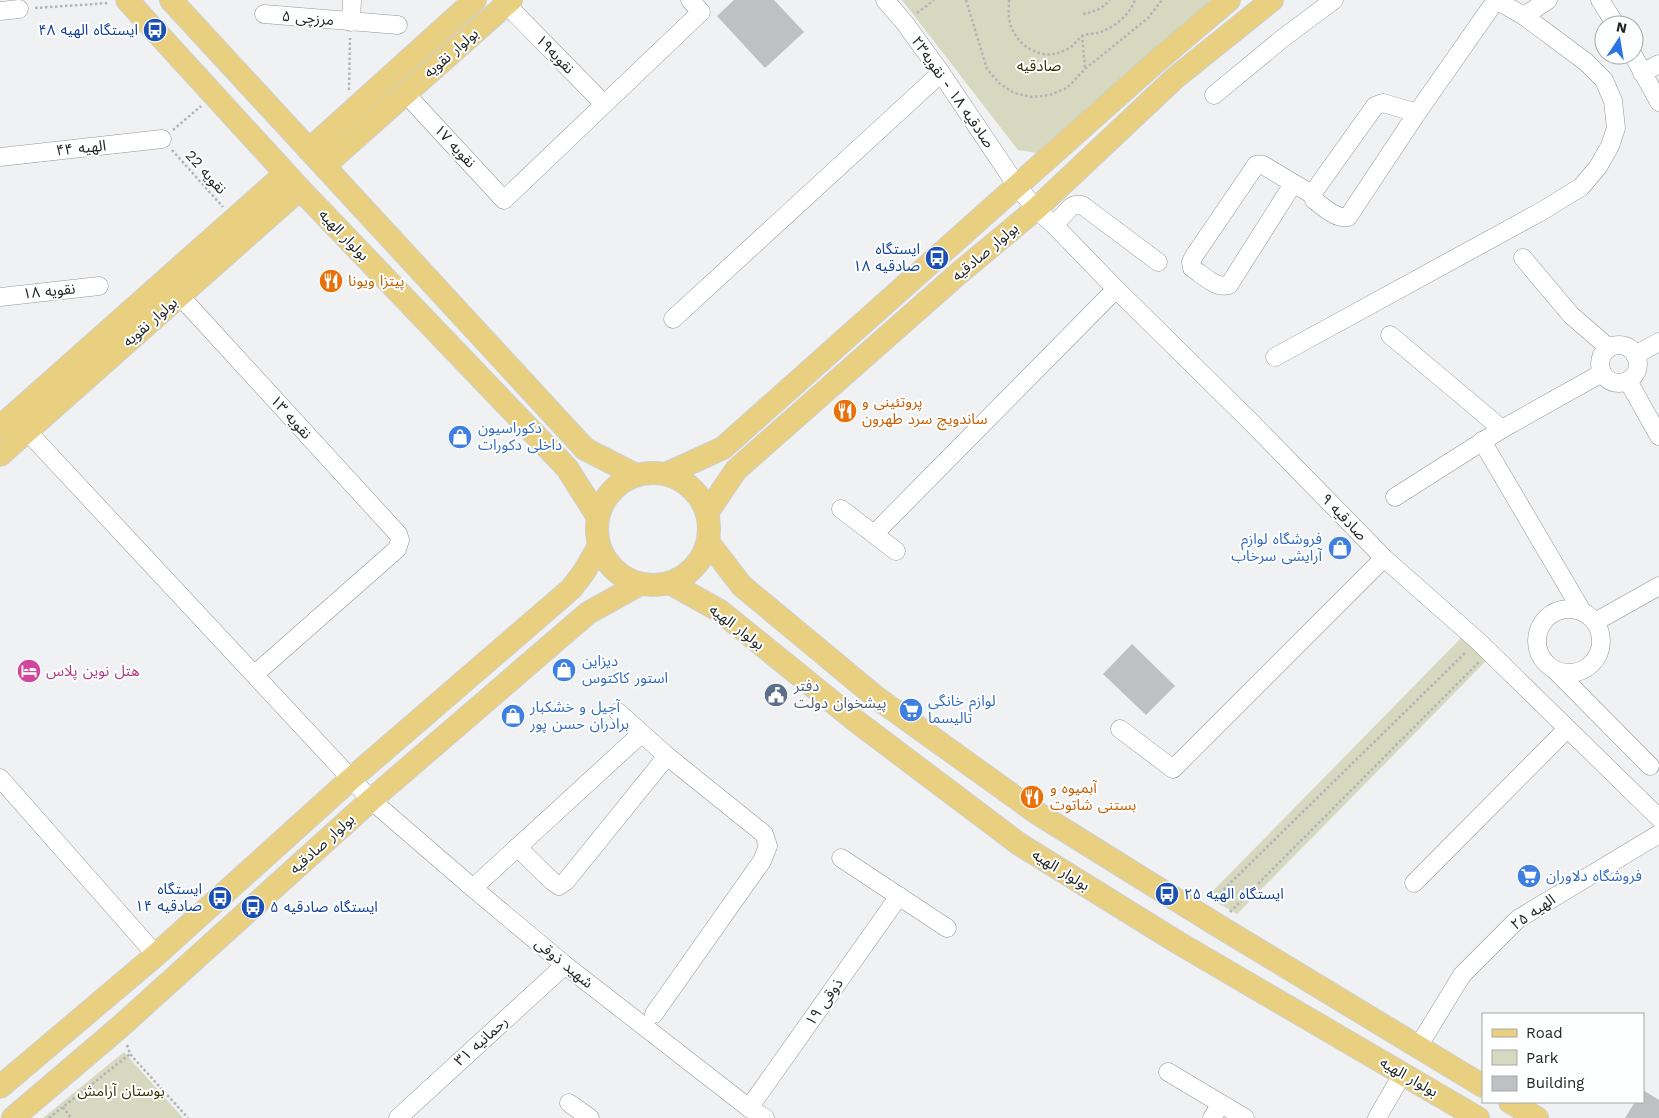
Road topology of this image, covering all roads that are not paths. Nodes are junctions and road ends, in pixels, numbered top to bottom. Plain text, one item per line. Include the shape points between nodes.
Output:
1 (171, 0) edge
2 (352, 0) edge
3 (476, 0) edge
4 (886, 0) edge
5 (1228, 0) edge
6 (1272, 0) edge
7 (1334, 0) edge
8 (1496, 0) edge
9 (1548, 0) edge
10 (1600, 0) edge
11 (128, 1) edge
12 (509, 2) edge
13 (695, 6) edge
14 (19, 9) road end
15 (0, 11) edge
16 (264, 14) dead end
17 (1610, 15) edge
18 (1524, 16) junction
19 (351, 22) junction
20 (398, 24) dead end
21 (1659, 64) edge
22 (1638, 65) edge
23 (941, 73) junction
24 (1642, 73) junction
25 (405, 93) junction
26 (1214, 95) dead end
27 (1659, 102) edge
28 (604, 104) junction
29 (1417, 113) junction
30 (162, 139) road end
31 (309, 150) junction
32 (0, 157) edge
33 (324, 166) junction
34 (293, 182) junction
35 (1293, 184) junction
36 (1017, 186) junction
37 (1313, 196) junction
38 (1036, 209) junction
39 (1054, 225) junction
40 (1523, 258) dead end
41 (1158, 262) dead end
42 (99, 286) dead end
43 (1116, 289) junction
44 (180, 296) junction
45 (0, 297) edge
46 (673, 319) dead end
47 (1390, 335) dead end
48 (1659, 342) edge
49 (1609, 348) junction
50 (1635, 355) junction
51 (1275, 357) dead end
52 (1602, 373) junction
53 (1628, 380) junction
54 (0, 426) edge
55 (1502, 429) junction
56 (27, 431) junction
57 (1659, 436) edge
58 (1482, 441) junction
59 (0, 454) edge
60 (666, 474) junction
61 (636, 475) junction
62 (1395, 497) dead end
63 (841, 509) dead end
64 (707, 513) junction
65 (598, 516) junction
66 (874, 534) junction
67 (708, 542) junction
68 (599, 546) junction
69 (896, 551) dead end
70 (1384, 558) junction
71 (670, 583) junction
72 (640, 584) junction
73 (1659, 586) edge
74 (571, 589) junction
75 (588, 613) junction
76 (1589, 617) junction
77 (1555, 670) junction
78 (255, 674) junction
79 (618, 712) dead end
80 (1120, 729) dead end
81 (1567, 729) junction
82 (641, 734) junction
83 (667, 756) junction
84 (1650, 766) dead end
85 (0, 778) edge
86 (352, 778) junction
87 (371, 800) junction
88 (1659, 818) edge
89 (1659, 834) edge
90 (517, 847) junction
91 (841, 858) dead end
92 (1414, 883) dead end
93 (473, 888) junction
94 (899, 896) junction
95 (947, 928) dead end
96 (156, 955) junction
97 (565, 965) junction
98 (654, 1014) dead end
99 (1418, 1047) junction
100 (1168, 1072) dead end
101 (1403, 1074) junction
102 (1482, 1085) edge
103 (0, 1087) edge
104 (570, 1103) dead end
105 (1512, 1103) edge
106 (749, 1108) junction
107 (1217, 1111) edge
108 (13, 1118) edge
109 (398, 1118) edge
110 (590, 1118) edge
111 (765, 1118) edge
112 (1245, 1118) edge
113 (1376, 1118) edge
114 (1478, 1118) edge
115 (1537, 1118) edge

1 - 31 main road, بولوار الهیه
2 - 19 street
3 - 31 main road, بولوار نقویه
4 - 23 street, صادقیه ۱۸ - نقویه۲۳
5 - 36 main road, بولوار صادقیه
6 - 38 main road, بولوار صادقیه via 1175,78
7 - 26 street
8 - 18 street
8 - 29 street
9 - 18 street
10 - 17 street
11 - 34 main road, بولوار الهیه
12 - 25 main road, بولوار نقویه
12 - 28 street, نقویه۱۹
13 - 28 street
14 - 15 street
16 - 19 street, مرزچی ۵
18 - 51 street via 1586,62 1604,80 1613,101 1616,128 1598,167 1581,187 1542,211
19 - 20 street, مرزچی ۵
21 - 24 street
22 - 24 street
23 - 36 street, صادقیه ۱۸ - نقویه۲۳
23 - 46 street
24 - 27 street
25 - 28 street, نقویه ۱۷ via 504,200
25 - 33 main road, بولوار نقویه
29 - 37 street via 1378,104
29 - 37 street via 1348,218 1337,217
30 - 32 street, الهیه ۴۴
31 - 33 main road, بولوار الهیه
33 - 61 main road, بولوار الهیه via 585,449
34 - 44 main road, بولوار نقویه
34 - 54 main road, بولوار نقویه via 234,219
34 - 65 main road, بولوار الهیه via 567,468
35 - 35 street via 1229,285 1218,285 1192,268 1194,256 1256,165 1263,165
35 - 37 street
36 - 38 street, صادقیه ۱۸ - نقویه۲۳
36 - 60 main road, بولوار صادقیه via 723,448
38 - 39 street, صادقیه ۹
38 - 64 main road, بولوار صادقیه via 736,470
39 - 41 street via 1071,207 1082,205
39 - 43 street, صادقیه ۹
40 - 49 street via 1571,315
42 - 45 street, نقویه ۱۸
43 - 66 street
43 - 70 street, صادقیه ۹
44 - 56 main road, بولوار نقویه
44 - 78 street, نقویه ۱۳ via 400,540 397,549
47 - 55 street
48 - 50 street
49 - 50 street via 1624,346
49 - 52 street via 1600,359
50 - 53 street via 1637,369
52 - 53 street via 1614,382
52 - 55 street
53 - 57 street
55 - 58 street
56 - 59 main road, بولوار نقویه
56 - 78 street, شهید ذوقی
58 - 62 street
58 - 76 street
60 - 61 main road
60 - 64 main road via 692,488
61 - 65 main road via 611,491
63 - 66 street
64 - 67 main road via 710,527
65 - 68 main road
66 - 69 street
67 - 71 main road via 695,568
67 - 99 main road, بولوار الهیه via 742,586 877,698 1037,813
68 - 72 main road via 614,571
68 - 74 main road, بولوار صادقیه
70 - 80 street via 1173,769
70 - 81 street, صادقیه ۹ via 1483,646
71 - 72 main road
71 - 101 main road, بولوار الهیه via 720,611 856,721 1018,844 1177,942
72 - 75 main road, بولوار صادقیه
73 - 76 street
74 - 75 main road via 583,588 591,593 593,602
74 - 86 main road, بولوار صادقیه
75 - 87 main road, بولوار صادقیه
76 - 77 street via 1601,638 1598,654 1588,667 1572,673
76 - 77 street via 1566,609 1550,615 1539,627 1536,644 1542,659
77 - 84 street
78 - 86 street, شهید ذوقی
79 - 82 street
81 - 88 street, صادقیه ۹
81 - 92 street
82 - 83 street
82 - 90 street
83 - 90 street via 559,886
83 - 98 street via 764,834 768,846 762,861
85 - 96 street
86 - 87 street, شهید ذوقی
86 - 96 main road, بولوار صادقیه
87 - 93 street, شهید ذوقی
87 - 108 main road, بولوار صادقیه via 121,1026
89 - 99 street, الهیه ۲۵ via 1518,919 1462,975
90 - 93 street
91 - 94 street
93 - 97 street, شهید ذوقی
94 - 95 street
94 - 106 street, ذوقی ۱۹
96 - 103 main road, بولوار صادقیه
97 - 106 street, شهید ذوقی
97 - 109 street, رحمانیه ۳۱
99 - 101 main road
99 - 102 main road, بولوار الهیه
100 - 107 street
101 - 113 street
101 - 114 main road, بولوار الهیه
104 - 110 street
105 - 115 main road
106 - 111 street, شهید ذوقی
107 - 112 street

